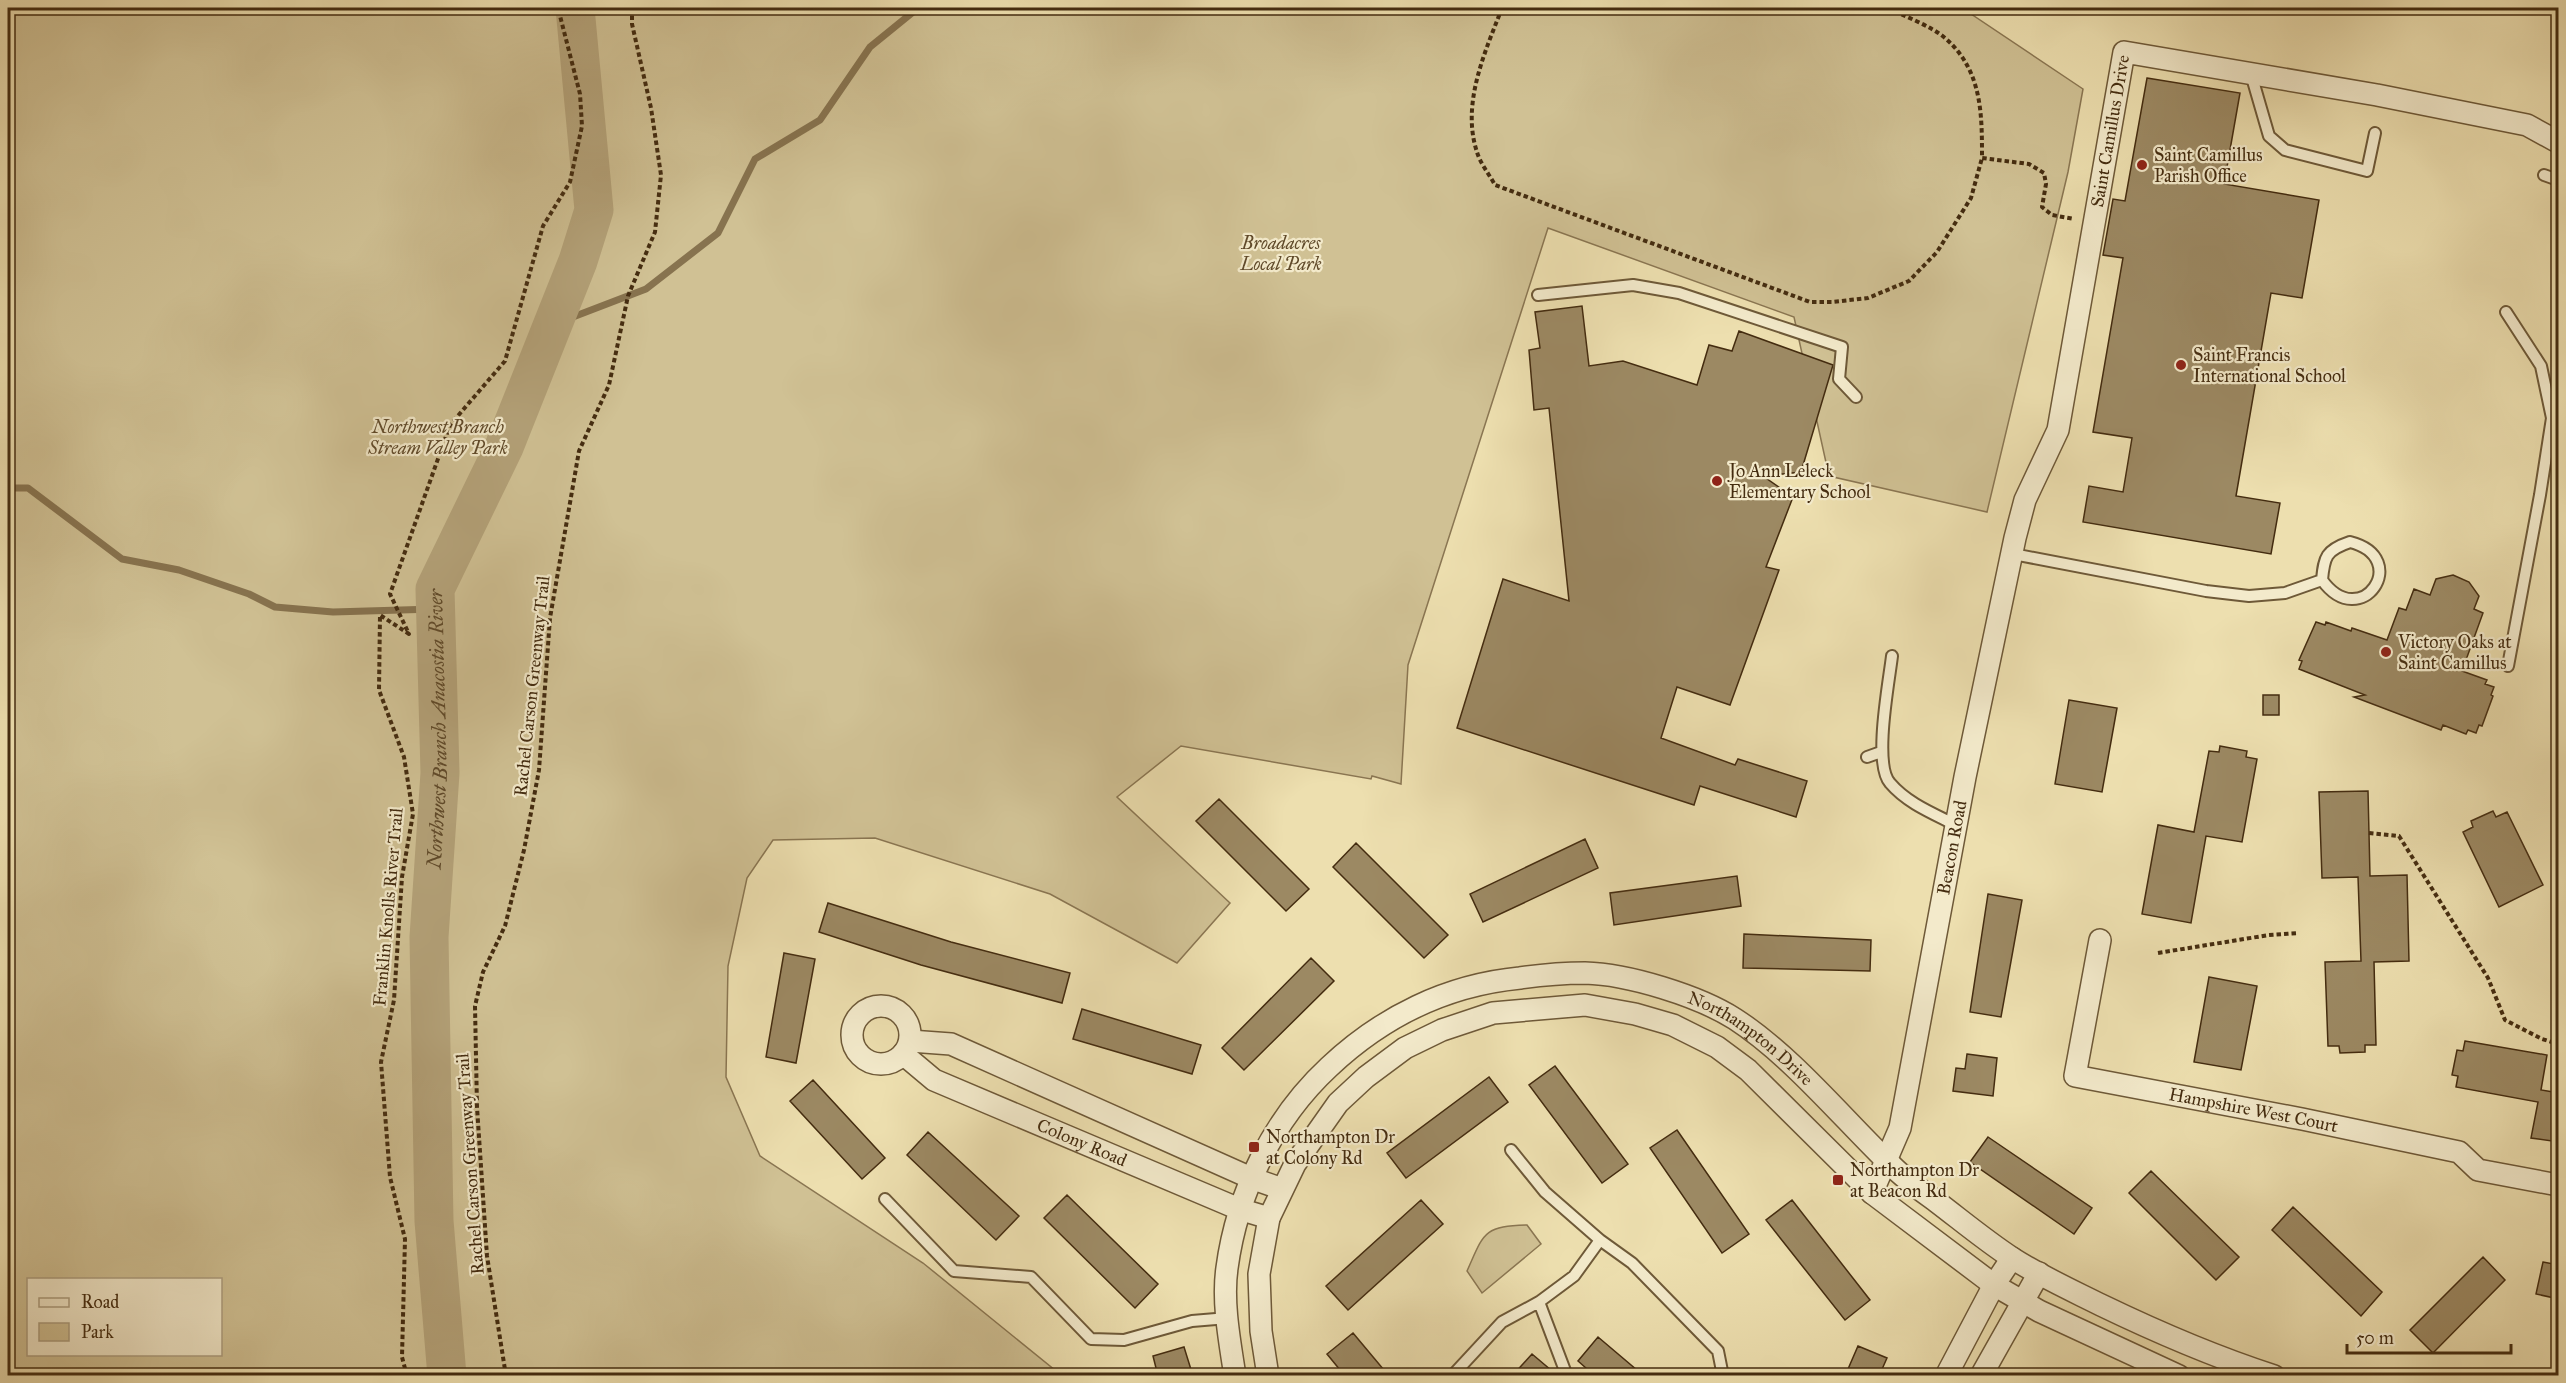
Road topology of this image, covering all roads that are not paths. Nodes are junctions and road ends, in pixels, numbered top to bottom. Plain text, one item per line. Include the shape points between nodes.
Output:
1 (2251, 74) junction
2 (2375, 133) dead end
3 (2559, 142) edge
4 (2544, 175) dead end
5 (2559, 180) edge
6 (1538, 295) dead end
7 (2506, 312) dead end
8 (1856, 397) dead end
9 (2025, 500) joint
10 (2013, 554) junction
11 (2322, 580) junction
12 (1892, 656) dead end
13 (2508, 666) dead end
14 (1881, 752) junction
15 (1867, 757) dead end
16 (1956, 825) junction
17 (2100, 940) dead end
18 (1467, 987) junction
19 (1477, 1018) junction
20 (1511, 1150) dead end
21 (1886, 1160) junction
22 (1251, 1178) junction
23 (2559, 1185) edge
24 (1282, 1189) junction
25 (1872, 1193) junction
26 (885, 1199) dead end
27 (1239, 1209) junction
28 (1269, 1218) junction
29 (1600, 1240) junction
30 (2012, 1258) junction
31 (2039, 1273) junction
32 (1994, 1285) junction
33 (1539, 1302) junction
34 (2023, 1302) junction
35 (1228, 1318) junction
36 (1235, 1376) edge
37 (1268, 1376) edge
38 (1452, 1376) edge
39 (1567, 1376) edge
40 (1723, 1376) edge
41 (1946, 1376) edge
42 (1981, 1376) edge
43 (2179, 1376) edge
44 (2274, 1376) edge

1 - 2 lane via 2269,136 2285,150 2367,171
1 - 3 street, Saint Camillus Drive via 2528,125
1 - 9 street, Saint Camillus Drive via 2124,52 2058,430
4 - 5 lane
6 - 8 lane via 1633,285 1679,293 1842,347 1839,379
7 - 13 lane via 2541,366 2552,418
9 - 10 street, Beacon Road
10 - 11 lane via 2249,596 2285,593
10 - 16 street, Beacon Road
11 - 11 lane via 2344,600 2361,599 2374,590 2381,575 2378,558 2366,546 2350,542 2334,547 2324,560
12 - 14 lane
14 - 15 lane
14 - 16 lane via 1888,781 1914,804
16 - 21 street, Beacon Road via 1900,1128
17 - 23 street, Hampshire West Court via 2075,1076 2459,1152 2478,1170
18 - 19 street
18 - 21 street, Northampton Drive via 1486,981 1587,973 1685,995 1734,1019 1769,1046
18 - 22 street, Northampton Drive via 1388,1020 1345,1052 1314,1081 1292,1110
19 - 24 street, Northampton Drive via 1405,1048 1366,1077 1318,1129
19 - 25 street, Northampton Drive via 1493,1013 1586,1005 1673,1025 1717,1047 1748,1071
20 - 29 lane via 1545,1192
21 - 25 street, Beacon Road
21 - 30 street, Northampton Drive
22 - 24 street, Colony Road
22 - 27 street, Northampton Drive
22 - 27 street, Colony Road via 951,1044 906,1047 934,1080
24 - 28 street, Northampton Drive
25 - 32 street, Northampton Drive
26 - 35 lane via 954,1271 1030,1277 1091,1339 1124,1340 1192,1321
27 - 28 street, Colony Road
27 - 35 street, Northampton Drive via 1226,1271
28 - 37 street, Northampton Drive via 1259,1274 1261,1331
29 - 33 lane via 1574,1276
29 - 40 lane via 1632,1263 1718,1351
30 - 31 street, Northampton Drive
30 - 32 street
31 - 34 street
31 - 44 street, Northampton Drive via 2118,1313
32 - 34 street, Northampton Drive
32 - 41 street
33 - 38 lane via 1502,1322
33 - 39 lane
34 - 42 street
34 - 43 street, Northampton Drive
35 - 36 street, Northampton Drive

